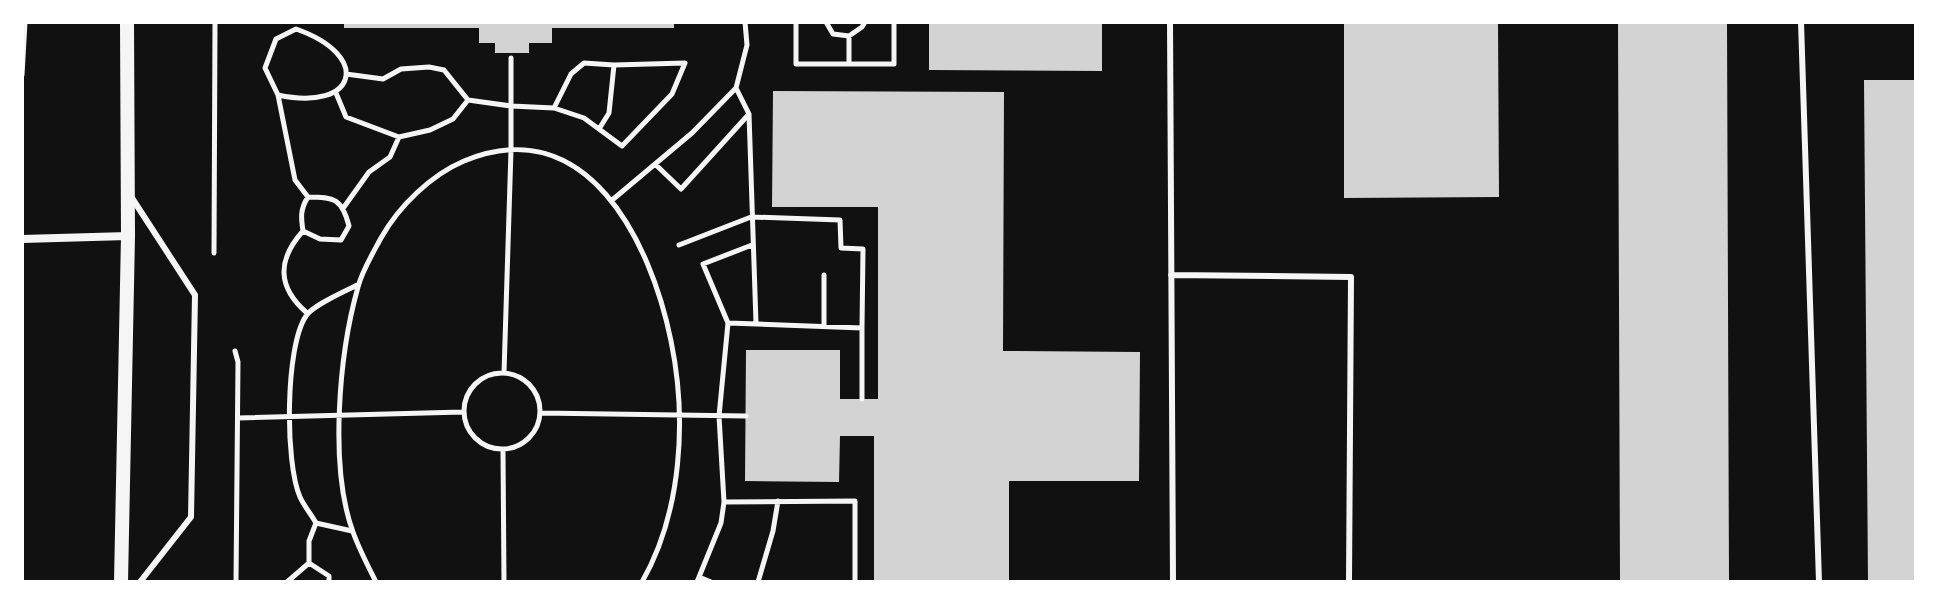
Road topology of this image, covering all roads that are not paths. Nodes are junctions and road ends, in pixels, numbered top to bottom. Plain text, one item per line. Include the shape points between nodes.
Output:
1 (127, 22) edge
2 (1170, 22) edge
3 (1801, 22) edge
4 (128, 192) junction
5 (128, 236) junction
6 (22, 239) edge
7 (1171, 275) junction
8 (121, 582) edge
9 (140, 582) edge
10 (1173, 582) edge
11 (1349, 582) edge
12 (1819, 582) edge

1 - 4 street
2 - 7 lane
3 - 12 lane
4 - 5 street
4 - 9 lane via 195,295 191,517
5 - 6 street
5 - 8 street
7 - 10 lane
7 - 11 lane via 1351,277

